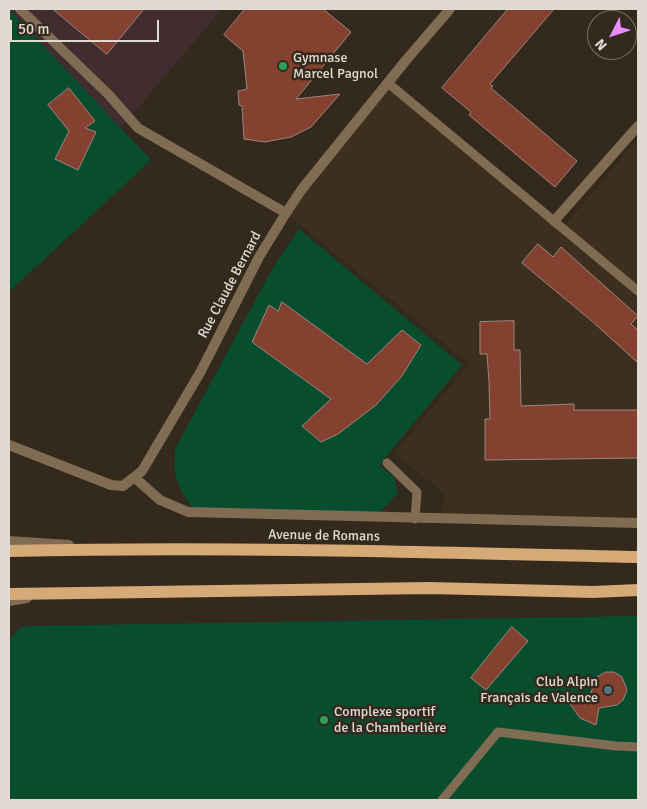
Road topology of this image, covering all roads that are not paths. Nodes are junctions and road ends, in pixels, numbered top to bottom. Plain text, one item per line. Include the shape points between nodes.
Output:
1 (20, 9) edge
2 (450, 9) edge
3 (388, 83) junction
4 (638, 126) edge
5 (286, 213) junction
6 (554, 221) junction
7 (638, 291) edge
8 (9, 445) edge
9 (387, 463) dead end
10 (135, 478) junction
11 (415, 519) junction
12 (638, 523) edge
13 (9, 541) edge
14 (125, 548) junction
15 (9, 551) edge
16 (638, 558) edge
17 (638, 592) edge
18 (56, 593) junction
19 (9, 594) edge
20 (9, 602) edge
21 (638, 746) edge
22 (442, 800) edge

1 - 5 street via 109,95 138,128
2 - 3 street, Rue Claude Bernard
3 - 5 street, Rue Claude Bernard
3 - 6 lane
4 - 6 street
5 - 10 street, Rue Claude Bernard via 259,257 201,371 146,467
6 - 7 lane
8 - 10 street via 111,485 123,486
9 - 11 lane via 417,492
10 - 11 street via 160,500 188,512
11 - 12 street
13 - 14 street
14 - 15 main road, Avenue de Romans
14 - 16 main road, Avenue de Romans
17 - 18 main road via 429,588
18 - 19 main road
18 - 20 street
21 - 22 lane via 498,732

